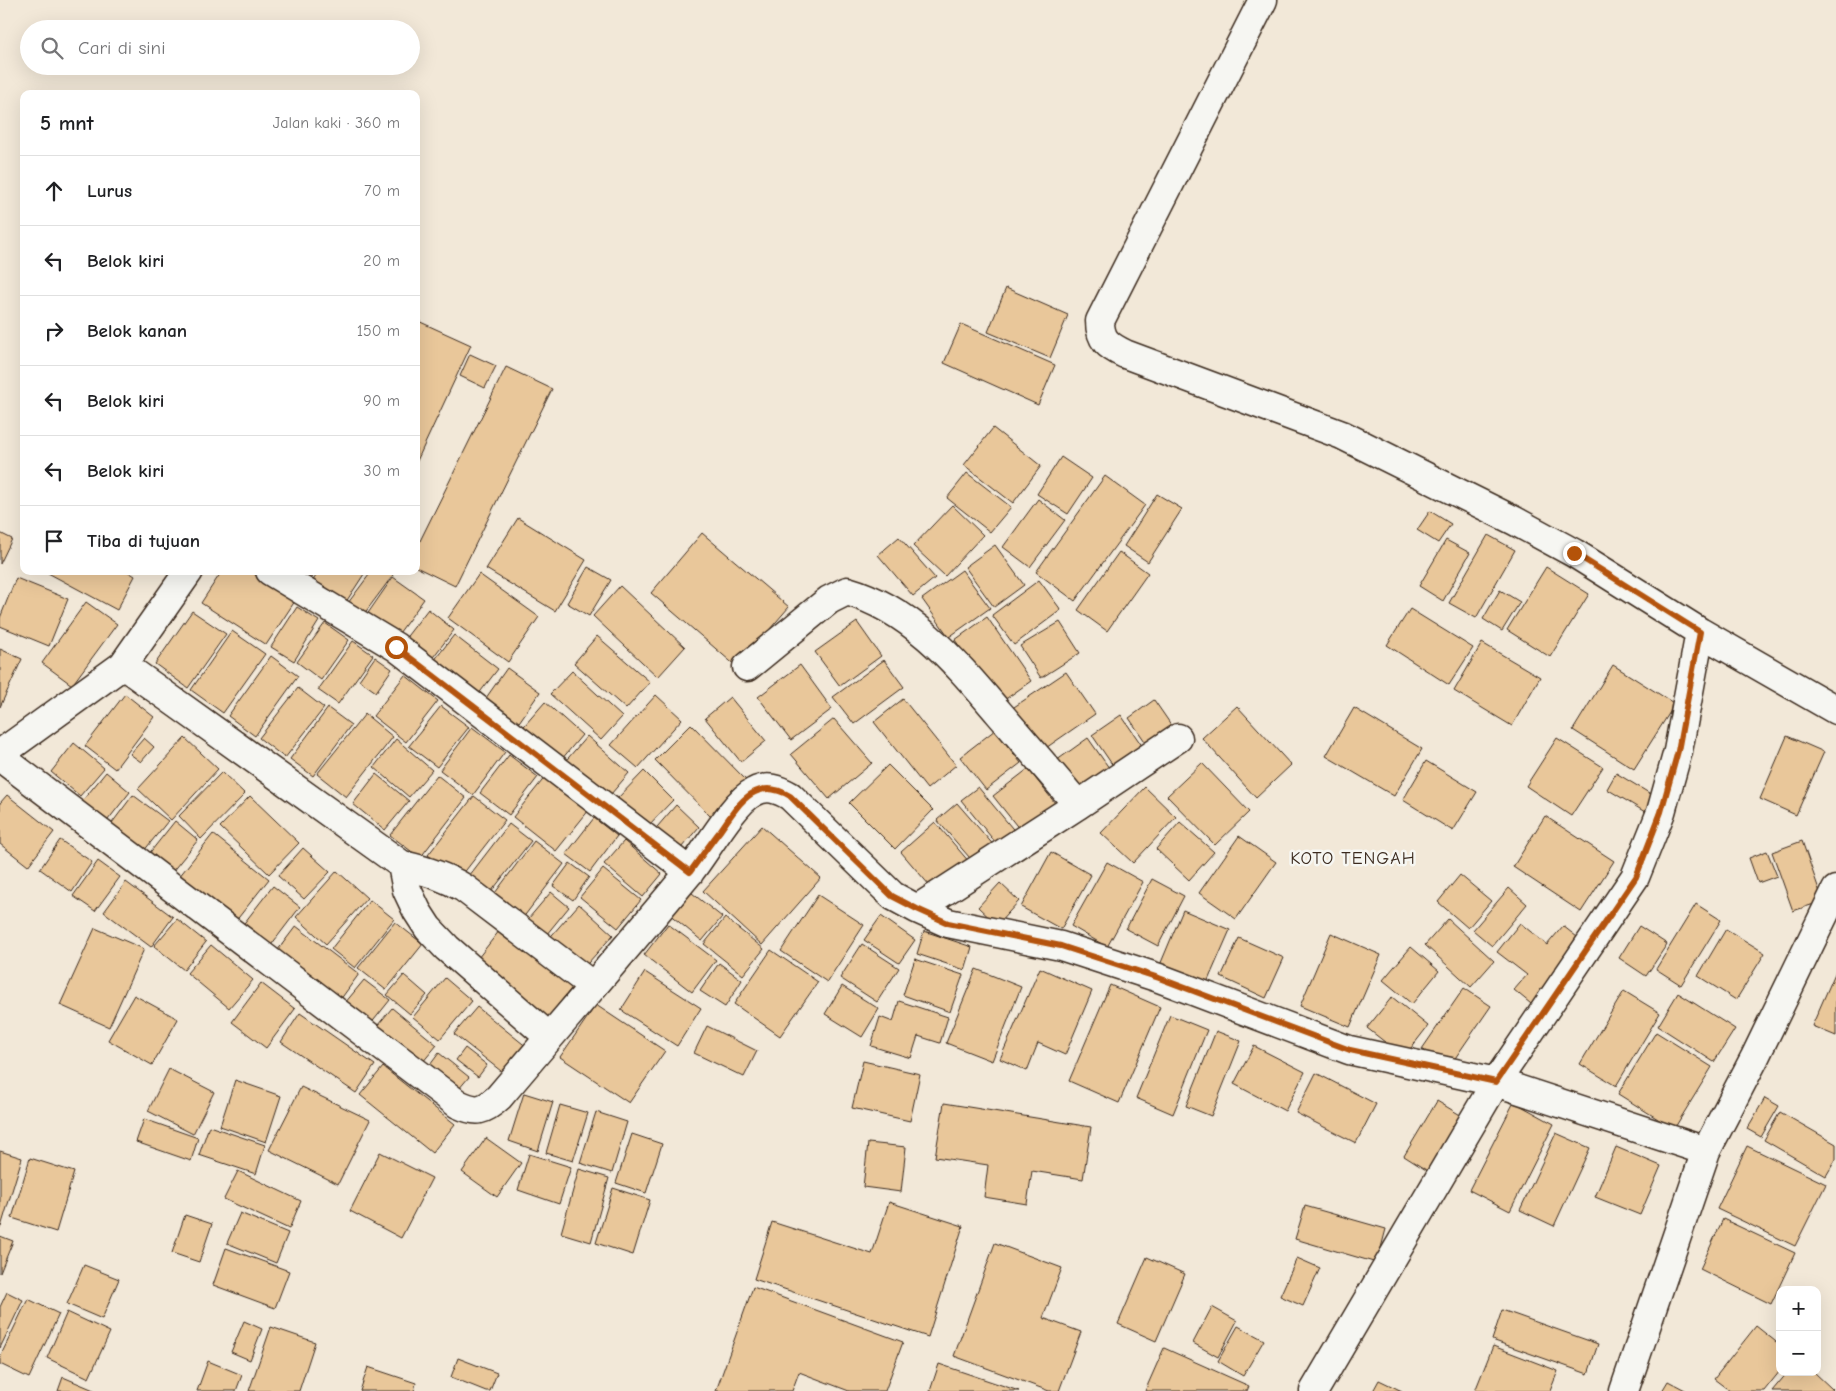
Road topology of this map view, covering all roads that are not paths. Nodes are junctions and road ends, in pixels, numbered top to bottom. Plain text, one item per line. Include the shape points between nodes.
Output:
1 (1263, 0) edge
2 (186, 575) edge
3 (277, 575) edge
4 (1700, 632) junction
5 (123, 665) junction
6 (747, 666) dead end
7 (1836, 710) edge
8 (1178, 738) dead end
9 (0, 756) edge
10 (1078, 805) junction
11 (402, 865) junction
12 (690, 872) junction
13 (1836, 890) edge
14 (917, 909) junction
15 (593, 986) junction
16 (549, 1037) junction
17 (1496, 1082) junction
18 (1706, 1150) junction
19 (1314, 1391) edge
20 (1624, 1391) edge

1 - 4 street via 1100,321 1100,332 1105,341 1125,354 1342,435 1574,553
2 - 5 street
3 - 12 street via 396,647
4 - 7 street
4 - 17 street via 1675,760 1661,812 1636,877
5 - 9 street
5 - 11 street
6 - 10 street via 829,600 847,591 865,596 922,631 950,656
8 - 10 street
9 - 16 street via 458,1104 471,1110 491,1105
10 - 14 street
11 - 15 street via 447,877
11 - 16 street via 407,890 428,928
12 - 14 street via 740,802 766,788 779,789 892,896
12 - 15 street
13 - 18 street
14 - 17 street via 948,923 1061,946 1159,978 1350,1050
15 - 16 street
17 - 18 street
17 - 19 street
18 - 20 street

